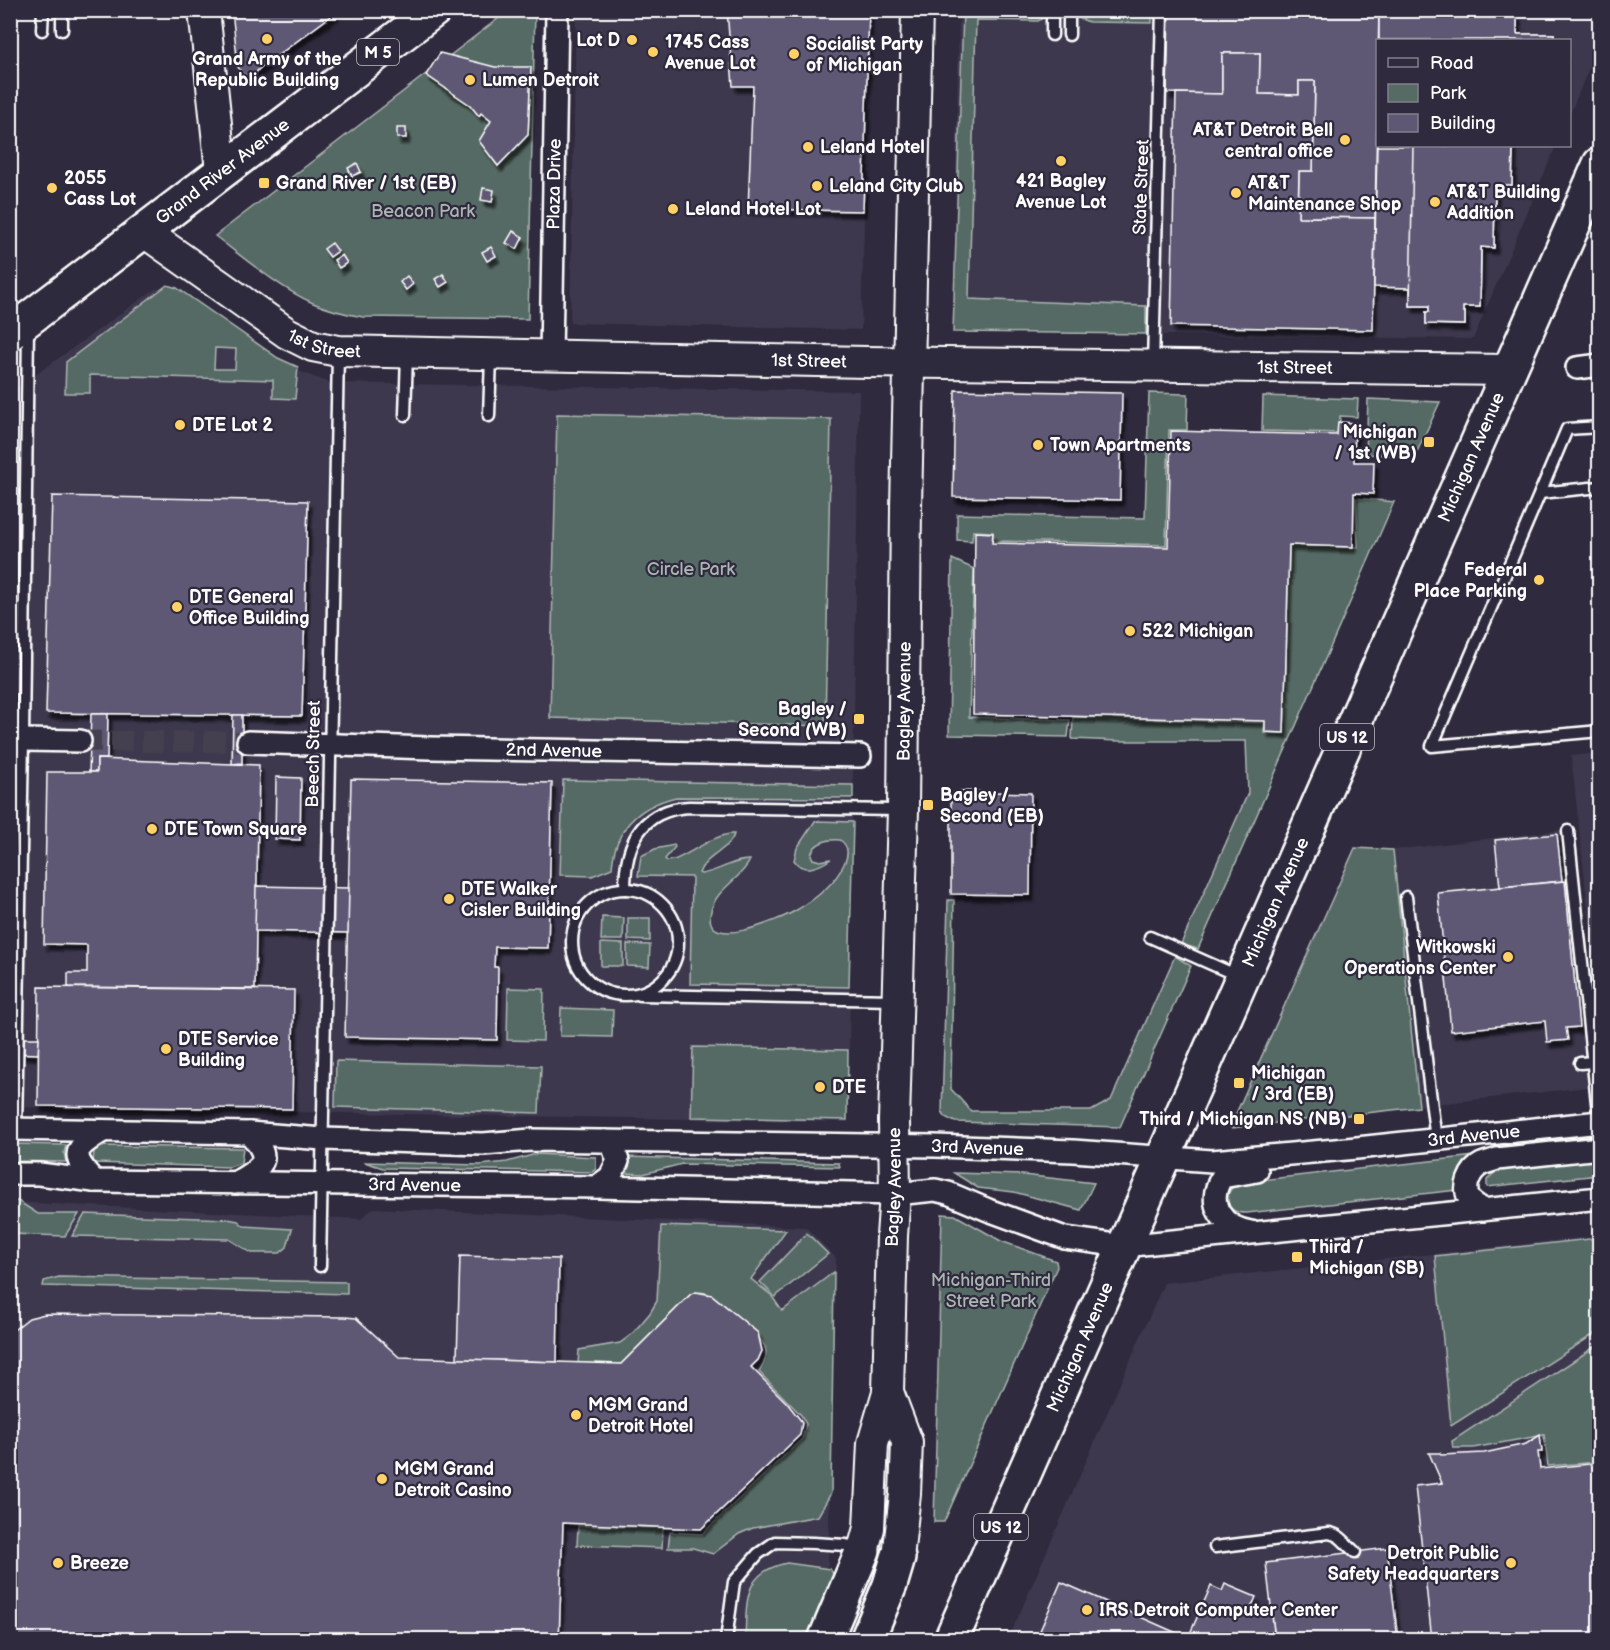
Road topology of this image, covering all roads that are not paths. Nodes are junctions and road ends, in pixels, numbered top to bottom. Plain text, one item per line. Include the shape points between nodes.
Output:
1 (43, 10) edge
2 (62, 10) edge
3 (204, 10) edge
4 (434, 10) edge
5 (557, 10) edge
6 (917, 10) edge
7 (1052, 10) edge
8 (1069, 10) edge
9 (1162, 10) edge
10 (42, 30) dead end
11 (62, 30) dead end
12 (1052, 35) dead end
13 (1069, 35) dead end
14 (1599, 164) edge
15 (221, 171) junction
16 (143, 231) junction
17 (19, 327) edge
18 (338, 351) junction
19 (407, 353) junction
20 (491, 355) junction
21 (551, 356) junction
22 (908, 361) junction
23 (1153, 365) junction
24 (1599, 365) edge
25 (1577, 368) dead end
26 (1509, 370) junction
27 (405, 415) dead end
28 (489, 416) dead end
29 (1599, 428) edge
30 (1599, 487) edge
31 (1540, 493) junction
32 (1599, 732) edge
33 (80, 741) tunnel mouth
34 (17, 742) edge
35 (248, 742) tunnel mouth
36 (330, 744) junction
37 (860, 756) dead end
38 (903, 810) junction
39 (1569, 831) dead end
40 (626, 889) junction
41 (1406, 897) dead end
42 (1150, 937) dead end
43 (1241, 978) junction
44 (625, 995) junction
45 (898, 1000) junction
46 (1593, 1062) junction
47 (1580, 1063) dead end
48 (1599, 1122) edge
49 (13, 1129) edge
50 (103, 1131) junction
51 (249, 1133) junction
52 (322, 1139) junction
53 (1436, 1140) junction
54 (605, 1141) junction
55 (895, 1147) junction
56 (1599, 1148) edge
57 (1348, 1149) junction
58 (1162, 1156) junction
59 (10, 1174) edge
60 (94, 1181) junction
61 (234, 1183) junction
62 (323, 1184) junction
63 (596, 1187) junction
64 (895, 1194) junction
65 (1599, 1198) edge
66 (1483, 1210) junction
67 (1257, 1232) junction
68 (1123, 1246) junction
69 (320, 1266) dead end
70 (888, 1392) junction
71 (1215, 1547) dead end
72 (863, 1550) junction
73 (1355, 1552) dead end
74 (898, 1558) joint
75 (726, 1640) edge
76 (825, 1640) edge
77 (867, 1640) edge
78 (951, 1640) edge

1 - 10 lane
2 - 11 lane
3 - 15 street
4 - 15 main road, Grand River Avenue / M 5
5 - 21 street, Plaza Drive
6 - 22 street, Bagley Avenue
7 - 12 lane
8 - 13 lane
9 - 23 lane, State Street
14 - 26 main road, Michigan Avenue / US 12
15 - 16 main road, Grand River Avenue / M 5
16 - 17 main road, Grand River Avenue / M 5
16 - 18 street, 1st Street via 287,333 313,346
17 - 34 lane
18 - 19 street, 1st Street
18 - 36 lane, Beech Street
19 - 20 street, 1st Street
19 - 27 lane
20 - 21 street, 1st Street
20 - 28 lane
21 - 22 street, 1st Street
22 - 23 street, 1st Street
22 - 38 street, Bagley Avenue
23 - 26 street, 1st Street
24 - 25 street
26 - 43 main road, Michigan Avenue / US 12
29 - 31 lane via 1567,429
30 - 31 lane
31 - 32 lane via 1432,746
33 - 34 street
34 - 49 lane
35 - 36 street, 2nd Avenue
36 - 37 street, 2nd Avenue
36 - 52 lane, Beech Street
38 - 40 lane via 670,809 637,834 626,862
38 - 45 street, Bagley Avenue
39 - 46 lane
40 - 44 lane via 651,895 664,906 674,921 678,938 676,955 664,978 642,992
40 - 44 lane via 602,894 590,903 576,922 572,938 576,961 589,981 609,993
41 - 53 lane
42 - 43 lane
43 - 58 main road, Michigan Avenue / US 12
44 - 45 lane
45 - 55 street, Bagley Avenue
46 - 47 lane
46 - 48 lane
48 - 53 street, 3rd Avenue
49 - 50 street, 3rd Avenue
50 - 51 street, 3rd Avenue
50 - 60 street via 86,1141 78,1154 80,1165
51 - 52 street, 3rd Avenue
51 - 61 street via 264,1152 262,1161 257,1170
52 - 54 street, 3rd Avenue via 483,1144
52 - 62 lane, Beech Street
53 - 57 street, 3rd Avenue
54 - 55 street, 3rd Avenue
54 - 63 street via 618,1161 610,1177
55 - 58 street, 3rd Avenue
55 - 64 street, Bagley Avenue
56 - 66 street, 3rd Avenue via 1481,1164 1472,1172 1466,1192
57 - 58 street, 3rd Avenue via 1212,1161
57 - 67 street, 3rd Avenue via 1339,1163 1222,1177 1215,1201 1222,1217 1238,1230
58 - 68 main road, Michigan Avenue / US 12
59 - 60 street, 3rd Avenue
60 - 61 street, 3rd Avenue
61 - 62 street, 3rd Avenue
62 - 63 street, 3rd Avenue
62 - 69 lane, Beech Street
63 - 64 street, 3rd Avenue
64 - 68 street, 3rd Avenue via 935,1190 1065,1238
64 - 70 street, Bagley Avenue
65 - 66 street, 3rd Avenue
66 - 67 street, 3rd Avenue
67 - 68 street, 3rd Avenue
68 - 78 main road, Michigan Avenue / US 12
70 - 72 street, Bagley Avenue via 873,1443 869,1528
70 - 74 street, Bagley Avenue via 906,1442
71 - 73 lane via 1329,1533 1344,1539
72 - 75 lane via 835,1544 775,1542 758,1554 734,1582
72 - 76 main road
74 - 77 main road

